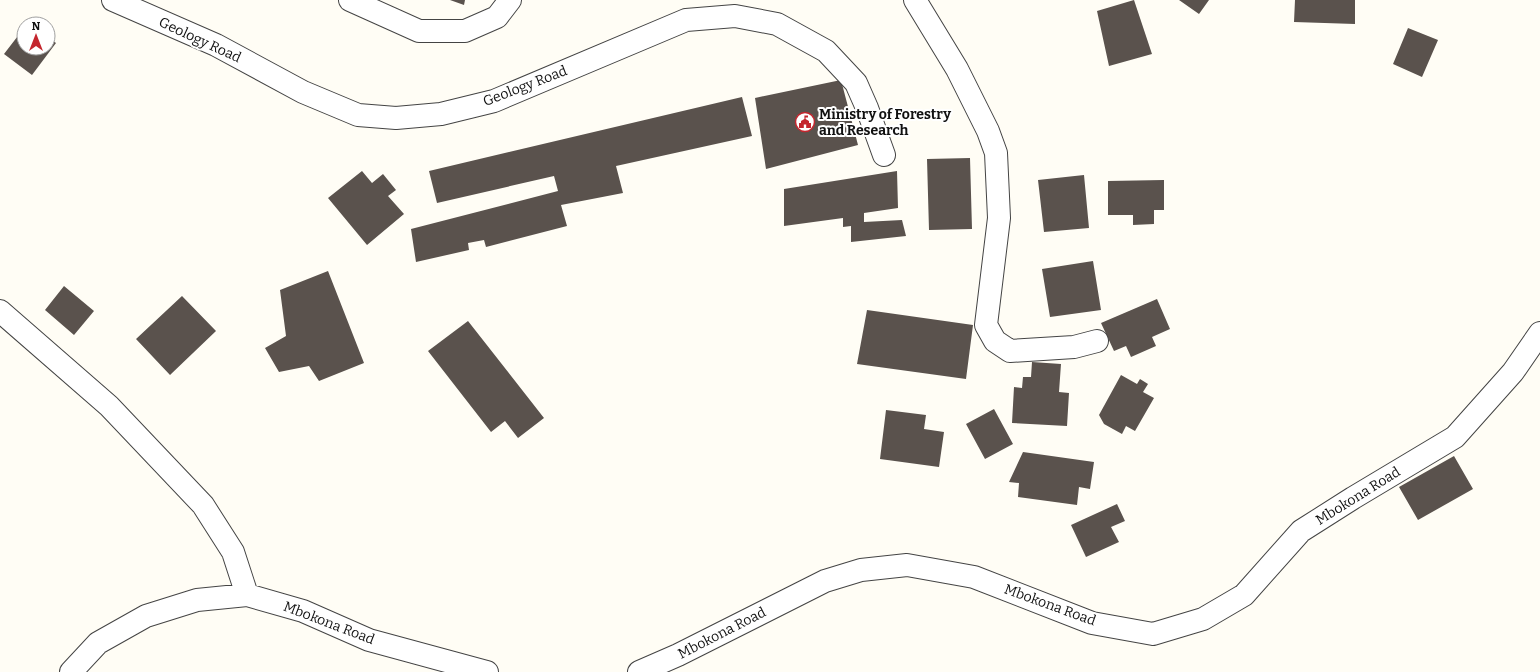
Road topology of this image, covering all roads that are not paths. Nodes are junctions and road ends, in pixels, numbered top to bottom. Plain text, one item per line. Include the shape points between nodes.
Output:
1 (113, 0) edge
2 (350, 0) edge
3 (510, 0) edge
4 (915, 0) edge
5 (884, 155) dead end
6 (0, 311) edge
7 (1540, 333) edge
8 (1097, 341) dead end
9 (247, 595) junction
10 (70, 672) edge
11 (487, 672) edge
12 (640, 672) edge

1 - 5 street, Geology Road via 216,45 303,92 358,115 396,118 441,114 494,101 686,20 735,16 777,24 826,51 856,83
2 - 3 street via 419,31 466,31 497,17
4 - 8 street via 957,69 996,152 1000,218 986,325 995,341 1010,351 1074,347
6 - 9 street via 109,406 203,505 233,552
7 - 12 street, Mbokona Road via 1513,372 1455,436 1301,532 1244,595 1203,619 1153,634 1092,623 974,577 907,565 861,570 825,581
9 - 10 street, Mbokona Road via 197,600 146,616 98,643
9 - 11 street, Mbokona Road via 303,611 369,640

